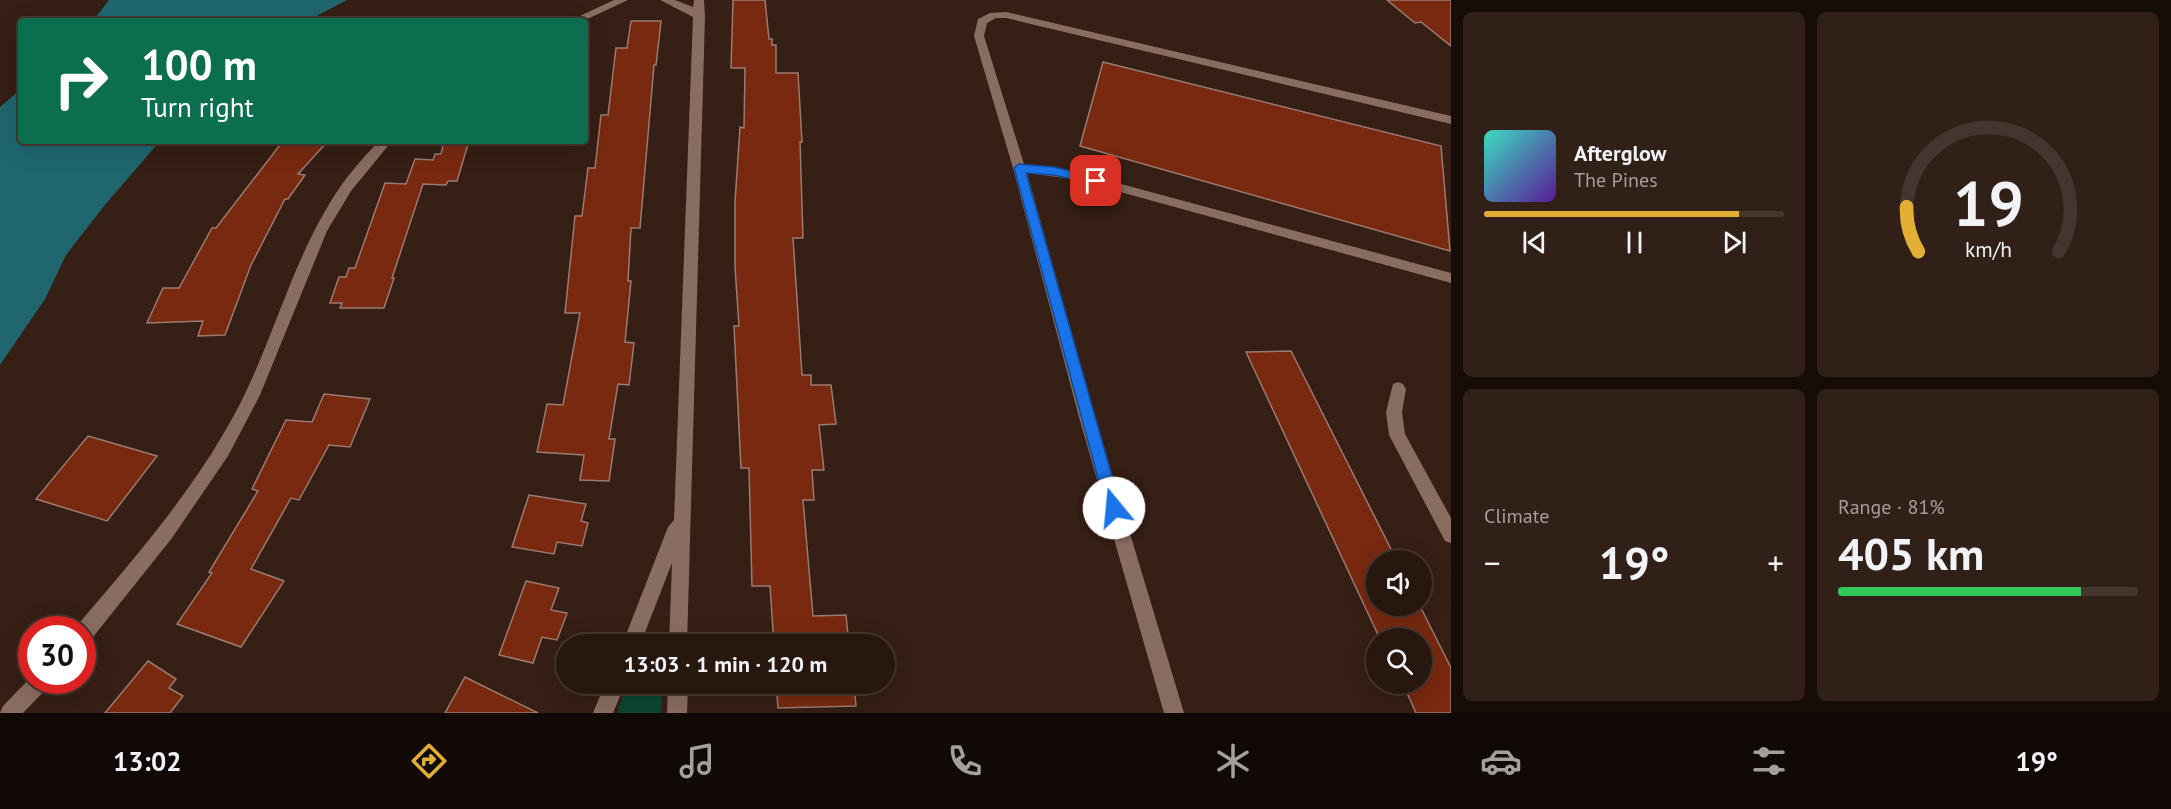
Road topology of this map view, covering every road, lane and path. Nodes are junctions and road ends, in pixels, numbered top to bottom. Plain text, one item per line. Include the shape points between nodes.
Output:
1 (623, 0) edge
2 (665, 0) edge
3 (699, 0) edge
4 (700, 17) junction
5 (581, 18) edge
6 (1451, 120) edge
7 (383, 144) edge
8 (1019, 168) junction
9 (1451, 278) edge
10 (1398, 389) dead end
11 (681, 516) junction
12 (1451, 535) edge
13 (96, 618) edge
14 (636, 634) edge
15 (678, 634) edge
16 (28, 694) edge
17 (611, 694) edge
18 (678, 694) edge
19 (10, 713) edge
20 (603, 713) edge
21 (677, 713) edge
22 (1174, 713) edge

1 - 5 street
2 - 4 street
3 - 4 street
4 - 11 street
6 - 8 street via 994,15 982,21 979,36
7 - 13 street via 335,205 298,278 265,369 238,424 191,497
8 - 9 street via 1073,175
8 - 22 street
10 - 12 street via 1394,412 1397,435
11 - 14 street
11 - 15 street
16 - 19 street
17 - 20 street
18 - 21 street

